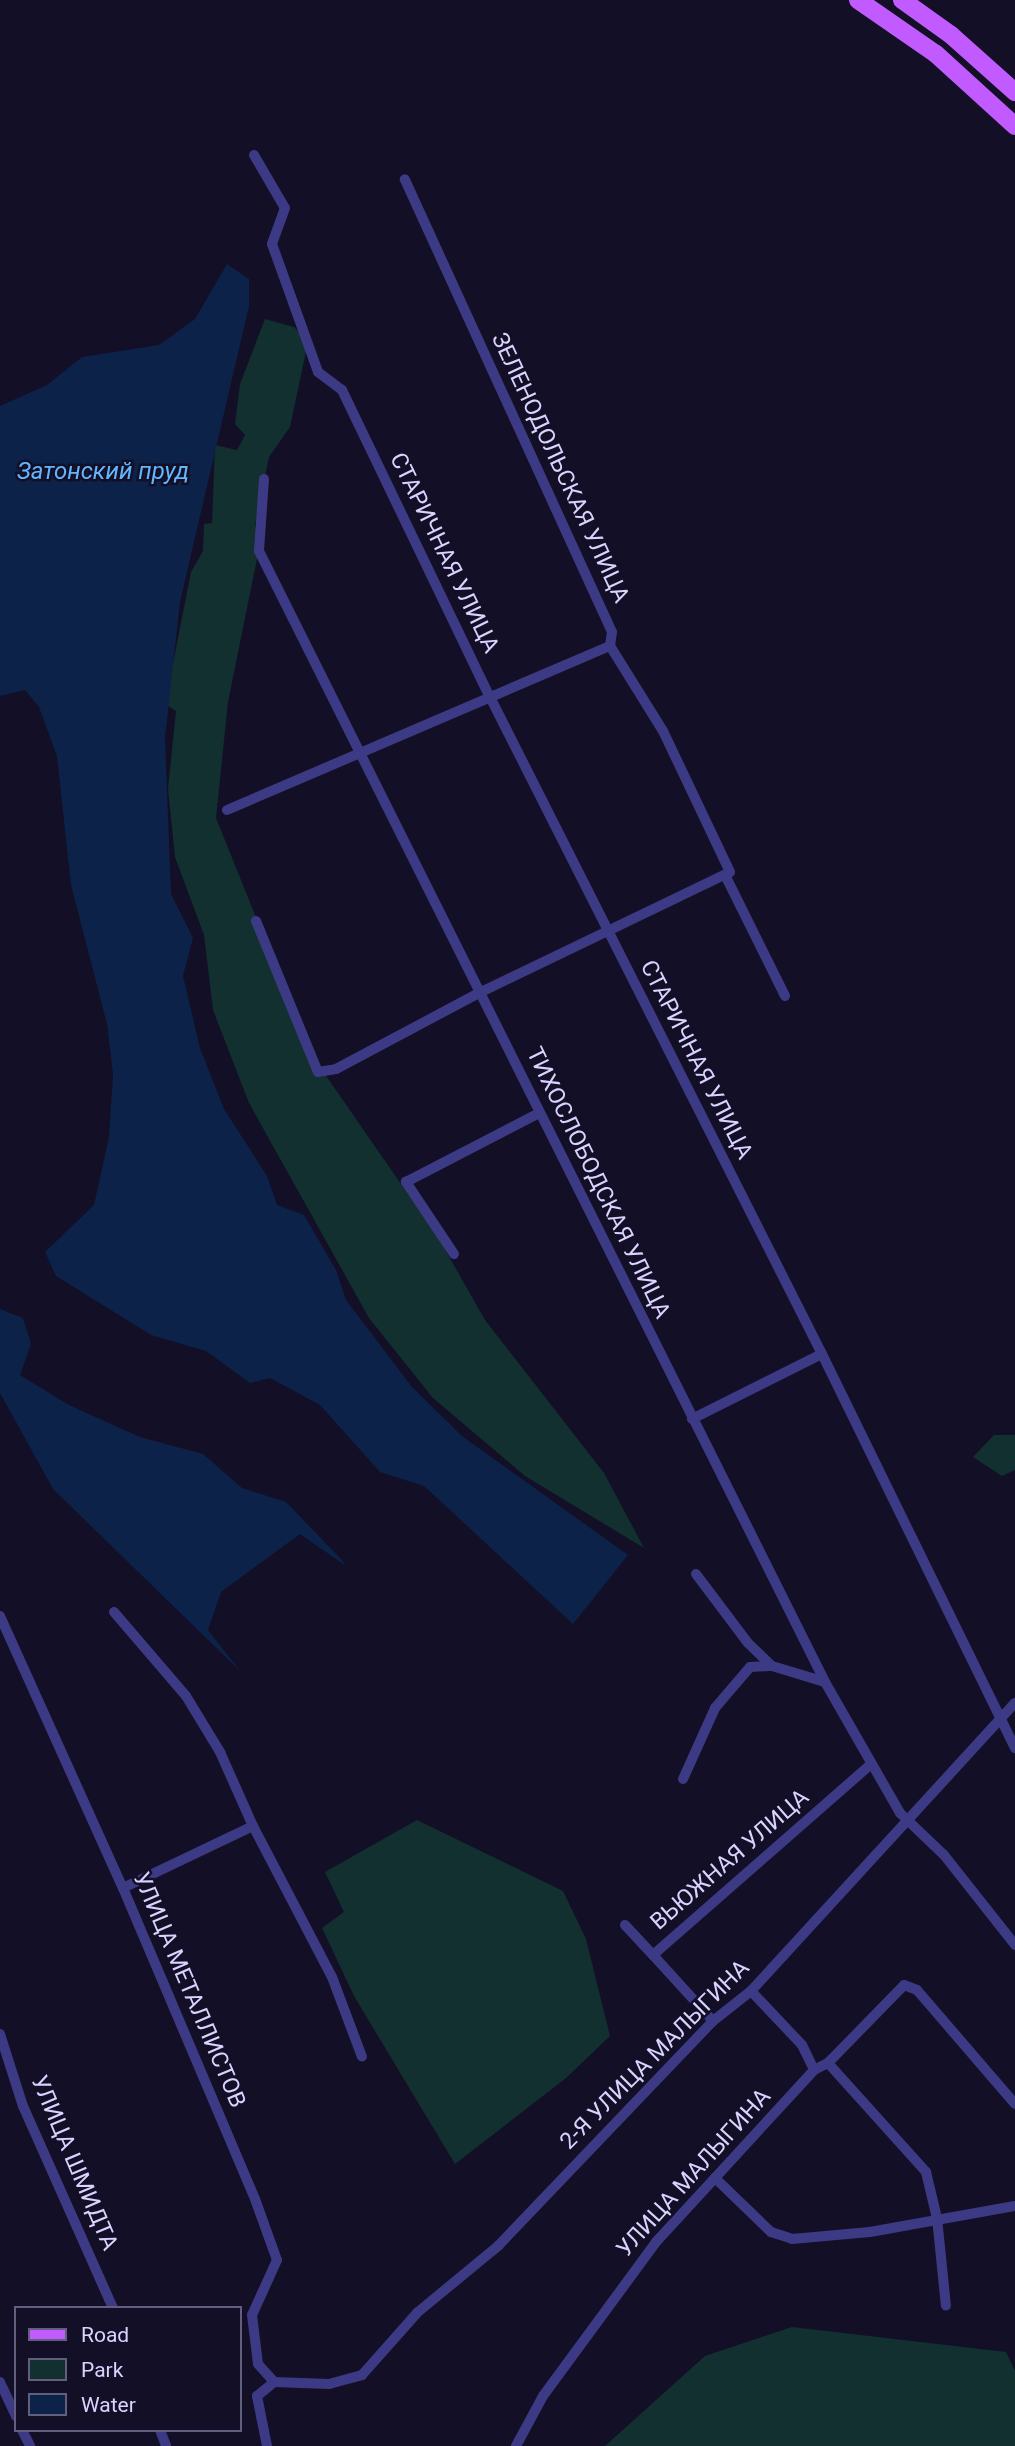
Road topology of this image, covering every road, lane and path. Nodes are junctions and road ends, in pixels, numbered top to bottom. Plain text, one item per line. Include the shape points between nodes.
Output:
1 (858, 0) edge
2 (902, 0) edge
3 (1015, 92) edge
4 (1015, 126) edge
5 (254, 155) dead end
6 (405, 179) dead end
7 (264, 479) dead end
8 (610, 646) junction
9 (489, 695) junction
10 (359, 751) junction
11 (228, 810) dead end
12 (728, 874) junction
13 (256, 921) dead end
14 (606, 931) junction
15 (481, 992) junction
16 (785, 996) dead end
17 (539, 1113) junction
18 (454, 1254) dead end
19 (822, 1354) junction
20 (692, 1419) junction
21 (696, 1574) dead end
22 (114, 1612) dead end
23 (0, 1616) edge
24 (772, 1666) junction
25 (825, 1682) junction
26 (1015, 1703) edge
27 (1000, 1719) junction
28 (1015, 1748) edge
29 (870, 1765) junction
30 (683, 1779) dead end
31 (908, 1816) junction
32 (253, 1826) junction
33 (123, 1888) junction
34 (625, 1925) dead end
35 (1015, 1945) edge
36 (653, 1955) junction
37 (751, 1991) junction
38 (713, 2021) junction
39 (0, 2034) edge
40 (362, 2057) dead end
41 (828, 2063) junction
42 (814, 2070) junction
43 (1015, 2104) edge
44 (715, 2178) junction
45 (1015, 2206) edge
46 (937, 2218) junction
47 (112, 2306) edge
48 (946, 2306) dead end
49 (0, 2382) edge
50 (274, 2382) junction
51 (14, 2412) edge
52 (267, 2446) edge
53 (516, 2446) edge

1 - 4 main road via 936,54
2 - 3 main road via 951,35
5 - 9 street, СТАРИЧНАЯ УЛИЦА via 285,208 272,244 318,372 342,390
6 - 8 street, ЗЕЛЕНОДОЛЬСКАЯ УЛИЦА via 612,632
7 - 10 street, ТИХОСЛОБОДСКАЯ УЛИЦА via 259,551 266,557
8 - 9 street
8 - 12 street via 663,731
9 - 10 street
9 - 14 street, СТАРИЧНАЯ УЛИЦА
10 - 11 street
10 - 15 street, ТИХОСЛОБОДСКАЯ УЛИЦА
12 - 14 street
12 - 16 street
13 - 15 street via 318,1072 336,1069
14 - 15 street
14 - 19 street, СТАРИЧНАЯ УЛИЦА
15 - 17 street, ТИХОСЛОБОДСКАЯ УЛИЦА
17 - 18 street via 406,1182
17 - 20 street, ТИХОСЛОБОДСКАЯ УЛИЦА
19 - 20 street
19 - 27 street, СТАРИЧНАЯ УЛИЦА
20 - 25 street, ТИХОСЛОБОДСКАЯ УЛИЦА
21 - 24 street via 748,1643
22 - 32 street via 186,1696 220,1752
23 - 33 street, УЛИЦА МЕТАЛЛИСТОВ
24 - 25 street
24 - 30 street via 750,1667 715,1708
25 - 29 street, ТИХОСЛОБОДСКАЯ УЛИЦА
26 - 27 street, 2-Я УЛИЦА МАЛЫГИНА
27 - 28 street, СТАРИЧНАЯ УЛИЦА
27 - 31 street, 2-Я УЛИЦА МАЛЫГИНА
29 - 31 street, ТИХОСЛОБОДСКАЯ УЛИЦА via 900,1813
29 - 36 street, ВЬЮЖНАЯ УЛИЦА
31 - 35 street, ТИХОСЛОБОДСКАЯ УЛИЦА
31 - 37 street, 2-Я УЛИЦА МАЛЫГИНА
32 - 33 street
32 - 40 street via 332,1977
33 - 50 street, УЛИЦА МЕТАЛЛИСТОВ via 277,2260 252,2315 258,2364
34 - 36 street
36 - 38 street, ВЬЮЖНАЯ УЛИЦА
37 - 38 street, 2-Я УЛИЦА МАЛЫГИНА
37 - 42 street via 802,2045
38 - 50 street, 2-Я УЛИЦА МАЛЫГИНА via 498,2246 418,2312 362,2375 330,2384
39 - 47 street, УЛИЦА ШМИДТА via 23,2106
41 - 42 street, УЛИЦА МАЛЫГИНА
41 - 43 street, УЛИЦА МАЛЫГИНА via 904,1985 917,1990
41 - 46 street via 926,2172
42 - 44 street, УЛИЦА МАЛЫГИНА
44 - 46 street via 771,2232 792,2239 870,2232
44 - 53 street, УЛИЦА МАЛЫГИНА via 656,2242 542,2396
45 - 46 street
46 - 48 street
49 - 51 street
50 - 52 street via 257,2396

